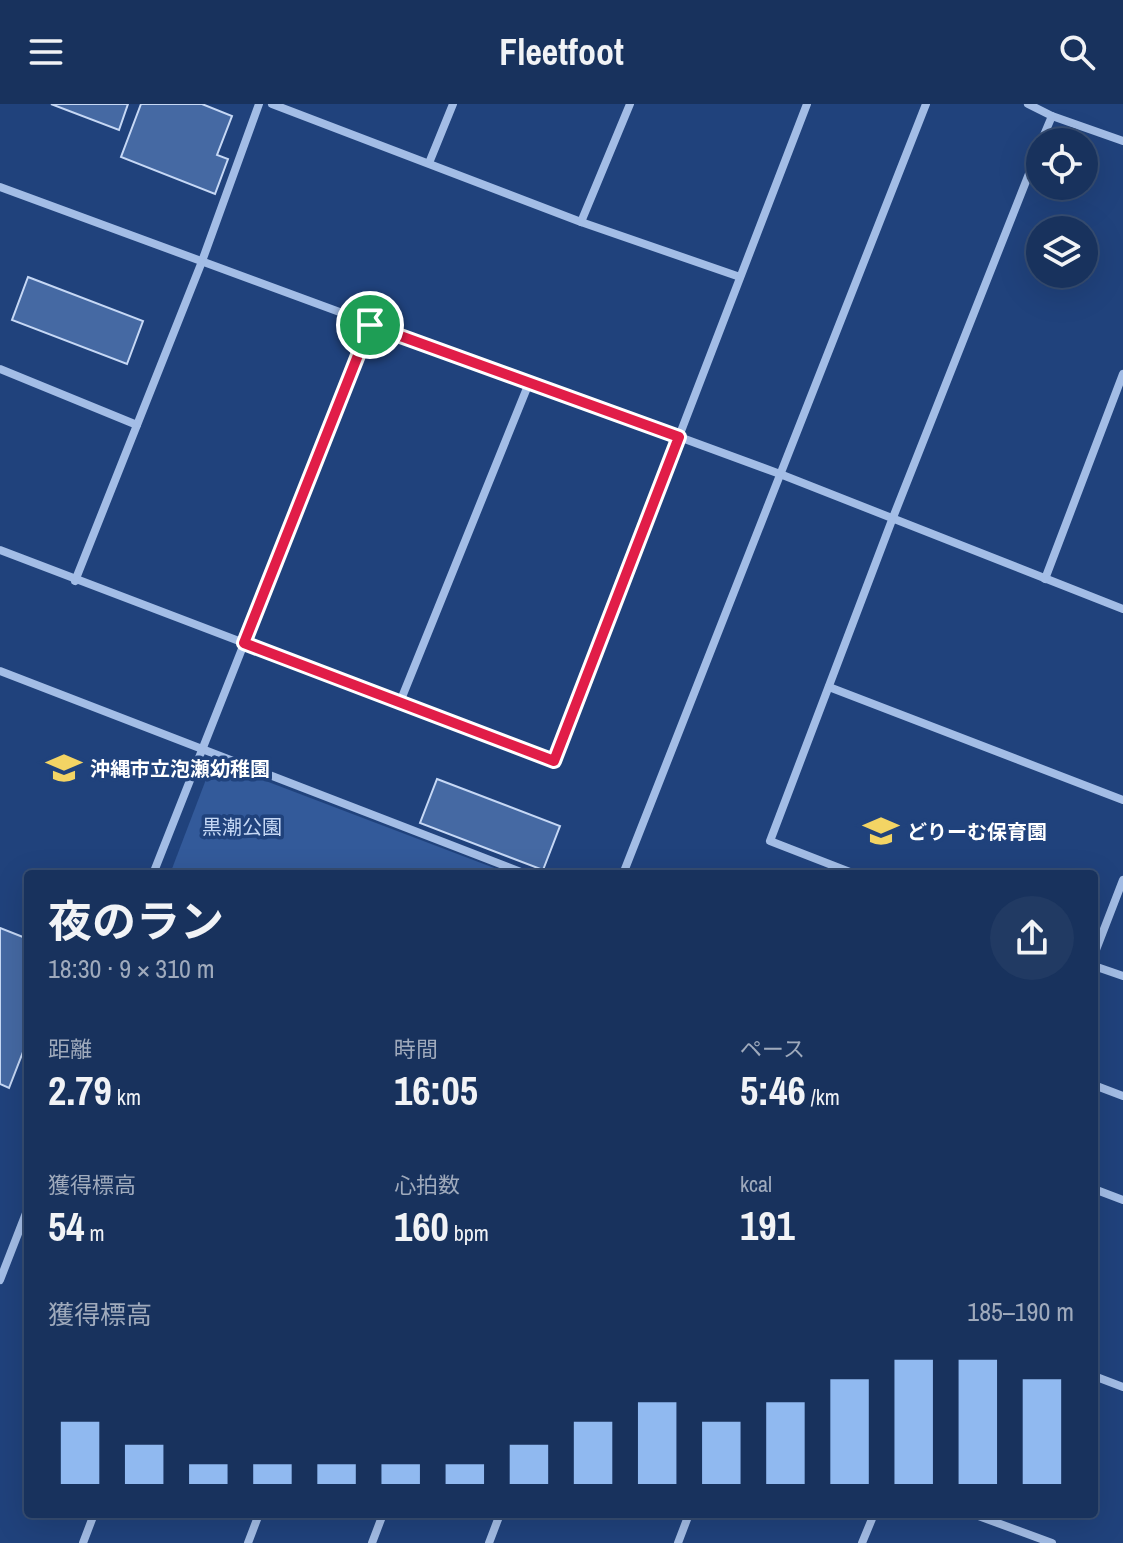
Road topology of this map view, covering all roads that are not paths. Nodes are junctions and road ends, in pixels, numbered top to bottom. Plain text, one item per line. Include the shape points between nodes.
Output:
1 (259, 104) edge
2 (272, 104) edge
3 (453, 104) edge
4 (630, 104) edge
5 (807, 104) edge
6 (926, 104) edge
7 (1028, 104) edge
8 (1052, 116) junction
9 (1047, 128) edge
10 (1123, 141) edge
11 (429, 163) junction
12 (1026, 182) edge
13 (0, 187) edge
14 (581, 222) junction
15 (201, 264) junction
16 (740, 277) junction
17 (370, 325) junction
18 (0, 369) edge
19 (1123, 374) edge
20 (529, 383) junction
21 (137, 425) junction
22 (679, 437) junction
23 (780, 474) junction
24 (892, 520) junction
25 (0, 550) edge
26 (1045, 579) junction
27 (75, 581) junction
28 (1123, 609) edge
29 (244, 643) junction
30 (0, 671) edge
31 (829, 687) junction
32 (400, 702) junction
33 (199, 749) junction
34 (1123, 800) edge
35 (154, 870) edge
36 (516, 870) edge
37 (625, 870) edge
38 (845, 870) edge
39 (1123, 880) edge
40 (1098, 945) edge
41 (1098, 967) edge
42 (1123, 976) edge
43 (1098, 1087) edge
44 (1123, 1096) edge
45 (1098, 1191) edge
46 (1123, 1200) edge
47 (24, 1221) edge
48 (0, 1280) edge
49 (1098, 1378) edge
50 (1123, 1387) edge
51 (92, 1518) edge
52 (257, 1518) edge
53 (381, 1518) edge
54 (498, 1518) edge
55 (687, 1518) edge
56 (872, 1518) edge
57 (982, 1518) edge
58 (1030, 1539) edge
59 (83, 1543) edge
60 (248, 1543) edge
61 (372, 1543) edge
62 (489, 1543) edge
63 (678, 1543) edge
64 (862, 1543) edge
65 (1052, 1543) edge

1 - 15 street
2 - 11 street
3 - 11 street
4 - 14 street
5 - 16 street
6 - 23 street
7 - 8 street
8 - 9 street
8 - 10 street
11 - 14 street
12 - 24 street
13 - 15 street
14 - 16 street
15 - 17 street
15 - 21 street
16 - 22 street
17 - 20 street
17 - 29 street
18 - 21 street
19 - 26 street
20 - 22 street
20 - 32 street
21 - 27 street
22 - 23 street
22 - 32 street via 554,761
23 - 24 street
23 - 37 street
24 - 26 street
24 - 31 street
25 - 27 street
26 - 28 street
27 - 29 street
29 - 32 street
29 - 33 street
30 - 33 street
31 - 34 street
31 - 38 street via 770,841
33 - 35 street
33 - 36 street
39 - 40 street
41 - 42 street
43 - 44 street
45 - 46 street
47 - 48 street
49 - 50 street
51 - 59 street
52 - 60 street
53 - 61 street
54 - 62 street
55 - 63 street
56 - 64 street
57 - 58 street
58 - 65 street

